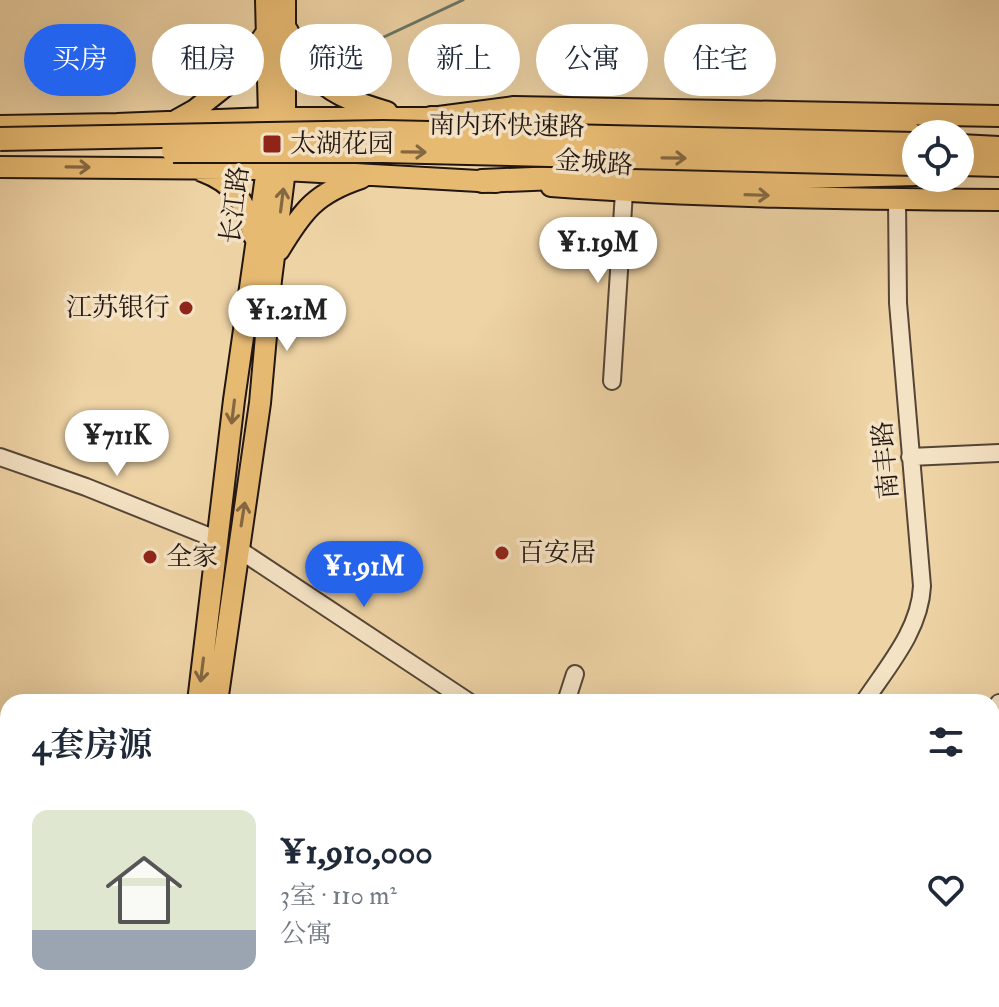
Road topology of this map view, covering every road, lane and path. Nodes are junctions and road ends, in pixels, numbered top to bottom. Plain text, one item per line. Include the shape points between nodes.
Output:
1 (266, 0) edge
2 (285, 0) edge
3 (276, 30) junction
4 (999, 116) edge
5 (278, 118) junction
6 (407, 118) junction
7 (431, 118) junction
8 (173, 122) junction
9 (0, 126) edge
10 (902, 130) edge
11 (0, 139) edge
12 (902, 144) edge
13 (974, 147) edge
14 (999, 148) edge
15 (0, 151) edge
16 (902, 164) edge
17 (974, 164) edge
18 (999, 165) edge
19 (0, 167) edge
20 (195, 169) junction
21 (276, 170) junction
22 (902, 174) edge
23 (372, 175) junction
24 (482, 181) junction
25 (624, 192) junction
26 (897, 199) junction
27 (999, 200) edge
28 (256, 245) junction
29 (275, 256) junction
30 (612, 381) dead end
31 (999, 453) edge
32 (0, 457) edge
33 (910, 457) junction
34 (218, 540) junction
35 (238, 549) junction
36 (575, 674) dead end
37 (199, 694) edge
38 (218, 694) edge
39 (457, 694) edge
40 (569, 694) edge
41 (869, 694) edge

1 - 3 main road, 长江路
2 - 3 main road, 长江路
3 - 5 main road, 长江路
3 - 6 main road via 338,94
3 - 8 main road via 234,79
4 - 7 main road, 金城路 via 514,107
5 - 6 main road, 金城路
5 - 8 main road, 金城路
5 - 21 main road, 长江路
6 - 7 main road, 金城路
7 - 10 highway
8 - 9 main road, 金城路
11 - 12 highway, 南内环快速路, bridge via 383,132
13 - 14 highway
15 -> 16 highway, 南内环快速路, bridge via 383,151
17 - 18 highway
19 -> 20 main road, 金城路
20 - 21 main road, 金城路
20 - 28 main road via 232,188 247,209
21 - 23 main road, 金城路
21 - 28 main road, 长江路
29 -> 21 main road, 长江路
22 - 24 highway
23 - 24 main road, 金城路
23 - 29 main road via 315,200
24 - 25 main road, 金城路
25 -> 26 main road, 金城路
25 - 30 street
26 - 27 main road, 金城路
26 - 33 street, 南丰路 via 898,303
28 -> 34 main road, 长江路
35 -> 29 main road, 长江路
31 - 33 street
32 - 34 street
33 - 41 street, 南丰路 via 921,601 905,640
34 -> 37 main road, 长江路
35 - 38 main road, 长江路
35 - 39 street
36 - 40 street

